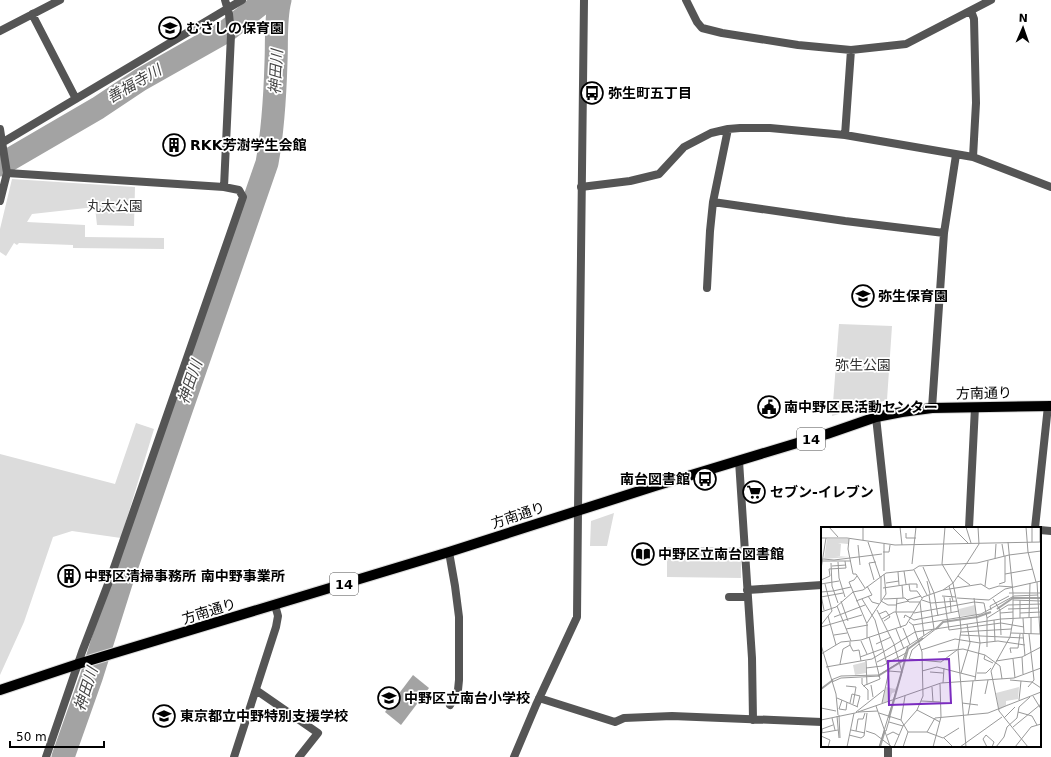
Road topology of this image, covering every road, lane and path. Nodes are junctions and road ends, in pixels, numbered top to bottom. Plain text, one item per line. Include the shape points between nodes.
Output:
1 (60, 0) edge
2 (225, 0) edge
3 (242, 0) edge
4 (584, 0) edge
5 (686, 0) edge
6 (991, 0) edge
7 (229, 11) junction
8 (971, 11) junction
9 (32, 14) junction
10 (0, 31) edge
11 (851, 50) junction
12 (76, 99) junction
13 (0, 129) edge
14 (728, 129) junction
15 (845, 136) junction
16 (2, 145) edge
17 (956, 155) junction
18 (973, 157) junction
19 (7, 171) junction
20 (224, 187) junction
21 (582, 187) junction
22 (1051, 187) edge
23 (0, 201) edge
24 (713, 202) junction
25 (944, 233) junction
26 (707, 288) dead end
27 (1050, 406) edge
28 (975, 407) junction
29 (932, 408) junction
30 (876, 417) junction
31 (738, 461) junction
32 (578, 510) junction
33 (888, 527) edge
34 (969, 527) edge
35 (1034, 527) edge
36 (1041, 530) edge
37 (1051, 531) edge
38 (449, 552) junction
39 (821, 585) edge
40 (748, 593) junction
41 (730, 597) dead end
42 (275, 605) junction
43 (82, 663) junction
44 (0, 690) edge
45 (256, 690) junction
46 (539, 698) junction
47 (450, 705) dead end
48 (753, 720) junction
49 (821, 722) edge
50 (46, 757) edge
51 (234, 757) edge
52 (299, 757) edge
53 (514, 757) edge

1 - 9 street
2 - 7 street
3 - 7 street
4 - 21 street
5 - 11 street via 702,28 798,45
6 - 8 street
7 - 12 street
7 - 20 street via 231,35
8 - 11 street via 906,44
8 - 18 street via 974,19 976,103
9 - 10 street
9 - 12 street
11 - 15 street
12 - 16 street
13 - 16 street
14 - 15 street via 770,128
14 - 21 street via 711,133 684,147 659,174 630,181
14 - 24 street
15 - 17 street
16 - 19 street
17 - 18 street
17 - 25 street
18 - 22 street
19 - 20 street
19 - 23 street
20 - 43 street via 239,190 243,198
21 - 32 street
24 - 25 street
24 - 26 street
25 - 29 street
27 - 28 main road, 方南通り / 14
27 - 35 street
28 - 29 main road, 方南通り / 14
28 - 34 street
29 - 30 main road, 方南通り / 14
30 - 31 main road, 方南通り / 14
30 - 33 street
31 - 32 main road, 方南通り / 14
31 - 40 street
32 - 38 main road, 方南通り / 14
32 - 46 street via 576,617
36 - 37 street
38 - 42 main road, 方南通り / 14
38 - 47 street via 459,617 458,690
39 - 40 street
40 - 41 street
40 - 48 street
42 - 43 main road, 方南通り / 14
42 - 45 street via 278,616
43 - 44 main road, 方南通り / 14
43 - 50 street
45 - 51 street
45 - 52 street via 318,733
46 - 48 street via 614,722 624,718 672,716
46 - 53 street
48 - 49 street

